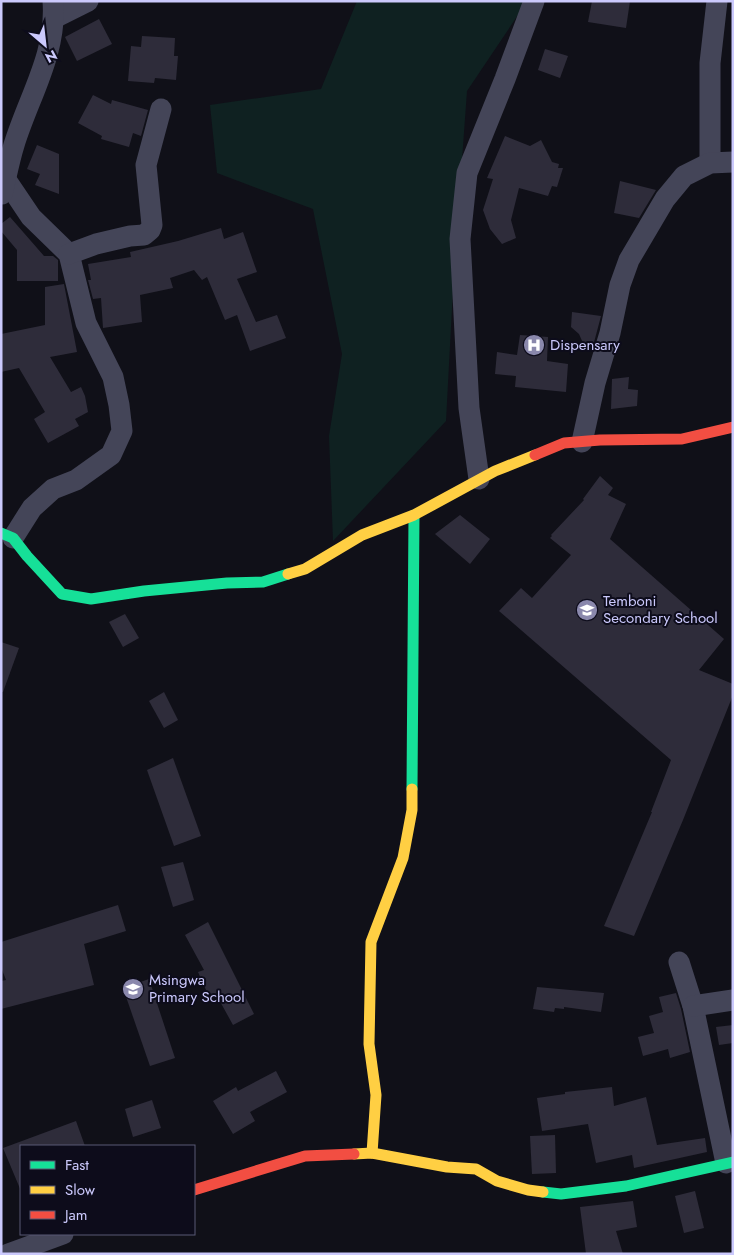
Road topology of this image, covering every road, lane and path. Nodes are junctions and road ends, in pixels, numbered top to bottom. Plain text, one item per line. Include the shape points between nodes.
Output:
1 (88, 1) edge
2 (534, 1) edge
3 (717, 1) edge
4 (54, 10) edge
5 (161, 109) dead end
6 (8, 140) edge
7 (733, 162) edge
8 (710, 163) junction
9 (4, 189) edge
10 (69, 254) junction
11 (733, 427) edge
12 (582, 442) junction
13 (479, 479) junction
14 (414, 516) junction
15 (7, 535) edge
16 (679, 962) dead end
17 (733, 1000) edge
18 (693, 1006) junction
19 (372, 1154) junction
20 (730, 1162) edge
21 (195, 1190) edge
22 (60, 1235) edge
23 (8, 1254) edge

1 - 4 street
2 - 13 street via 467,173 460,239 469,408
3 - 8 street via 710,63
4 - 6 street via 49,49 41,77
5 - 10 street via 146,165 150,230 144,235 96,244
6 - 9 street
7 - 8 street
8 - 12 street via 684,176 665,199 629,260 594,383
9 - 10 street
10 - 15 street via 86,323 112,377 122,431 111,455 76,480 53,489
11 - 12 street via 682,439
12 - 13 street via 564,444 536,454
13 - 14 street
14 - 15 street via 362,535 305,569 263,582 162,589 91,599 62,594
14 - 19 street via 412,810 403,858 371,942 369,1044 376,1095
16 - 18 street
17 - 18 street
18 - 20 street
19 - 20 street via 476,1169 497,1181 528,1190 561,1194 626,1186
19 - 21 street via 305,1156
22 - 23 street

